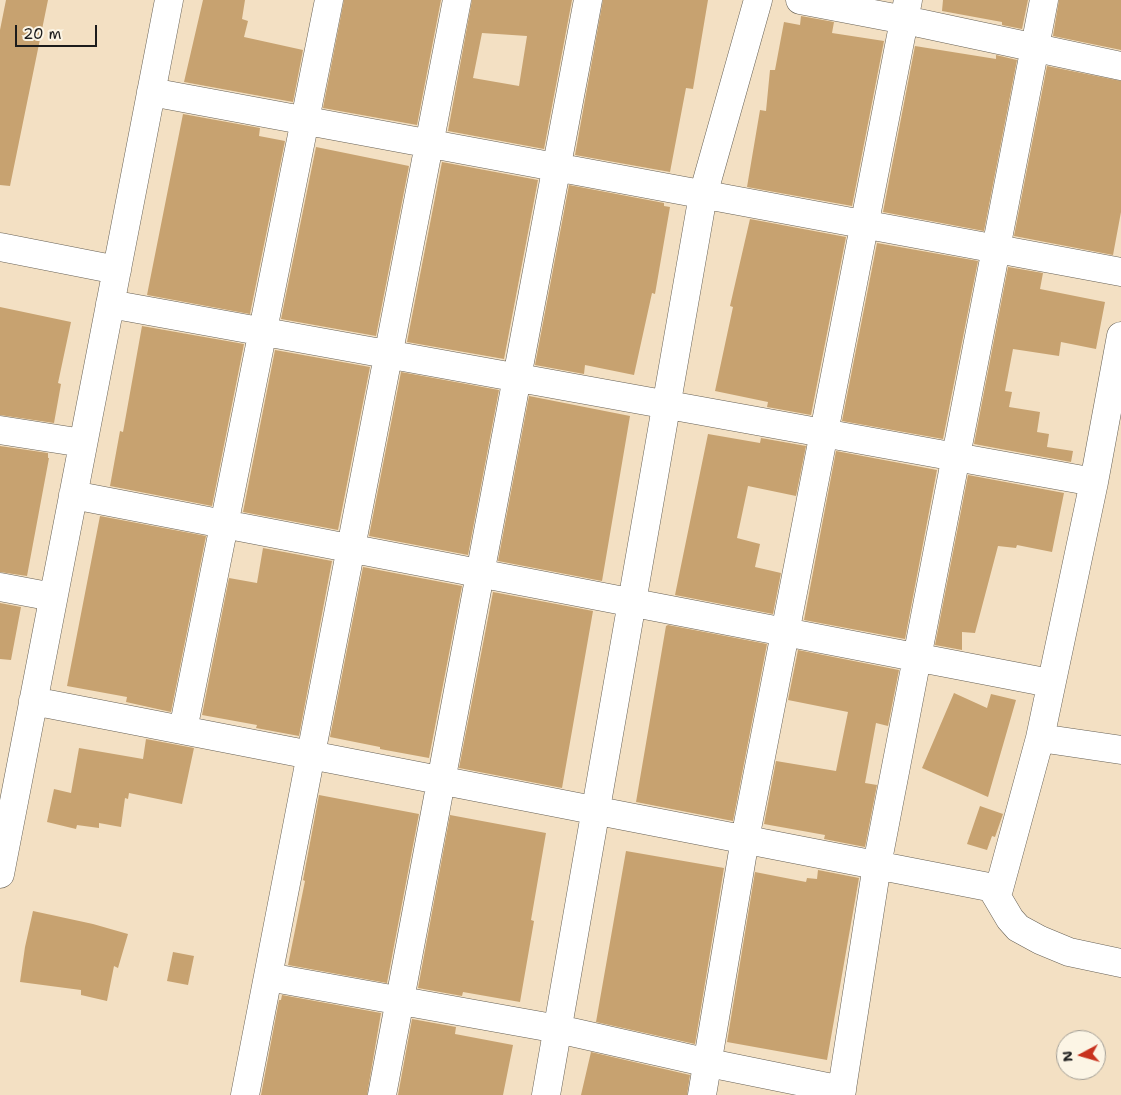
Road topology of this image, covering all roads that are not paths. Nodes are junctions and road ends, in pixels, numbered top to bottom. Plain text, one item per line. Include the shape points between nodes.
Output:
1 (169, 0) edge
2 (329, 0) edge
3 (457, 0) edge
4 (588, 0) edge
5 (758, 0) edge
6 (800, 0) edge
7 (1044, 0) edge
8 (906, 10) edge
9 (1035, 47) junction
10 (1121, 66) edge
11 (151, 92) junction
12 (305, 121) junction
13 (429, 144) junction
14 (556, 168) junction
15 (703, 195) junction
16 (864, 225) junction
17 (0, 247) edge
18 (996, 249) junction
19 (117, 270) junction
20 (1121, 272) edge
21 (110, 304) junction
22 (263, 332) junction
23 (1121, 336) edge
24 (389, 354) junction
25 (517, 378) junction
26 (667, 405) junction
27 (0, 430) edge
28 (824, 433) junction
29 (84, 443) junction
30 (956, 457) junction
31 (1094, 482) junction
32 (73, 495) junction
33 (224, 524) junction
34 (351, 548) junction
35 (480, 573) junction
36 (0, 586) edge
37 (54, 597) junction
38 (632, 602) junction
39 (785, 632) junction
40 (917, 658) junction
41 (1050, 683) junction
42 (33, 701) junction
43 (183, 730) junction
44 (1040, 738) junction
45 (1121, 750) edge
46 (11, 755) edge
47 (311, 755) junction
48 (441, 780) junction
49 (596, 810) junction
50 (745, 839) junction
51 (877, 865) junction
52 (0, 874) edge
53 (991, 887) junction
54 (1121, 963) edge
55 (268, 977) junction
56 (400, 1001) junction
57 (558, 1029) junction
58 (709, 1063) junction
59 (841, 1092) edge
60 (245, 1095) edge
61 (382, 1095) edge
62 (546, 1095) edge
63 (702, 1095) edge

1 - 11 street
2 - 12 street
3 - 13 street
4 - 14 street
5 - 15 street
6 - 8 street
7 - 9 street
8 - 9 street
8 - 16 street
9 - 10 street
9 - 18 street
11 - 12 street
11 - 19 street
12 - 13 street
12 - 22 street
13 - 14 street
13 - 24 street
14 - 15 street
14 - 25 street
15 - 16 street
15 - 26 street
16 - 18 street
16 - 28 street
17 - 19 street
18 - 20 street
18 - 30 street
19 - 21 street
21 - 22 street
21 - 29 street
22 - 24 street
22 - 33 street
23 - 31 street
24 - 25 street
24 - 34 street
25 - 26 street
25 - 35 street
26 - 28 street
26 - 38 street
27 - 29 street
28 - 30 street
28 - 39 street
29 - 32 street
30 - 31 street
30 - 40 street
31 - 41 street
32 - 33 street
32 - 37 street
33 - 34 street
33 - 43 street
34 - 35 street
34 - 47 street
35 - 38 street
35 - 48 street
36 - 37 street
37 - 42 street
38 - 39 street
38 - 49 street
39 - 40 street
39 - 50 street
40 - 41 street
40 - 51 street
41 - 44 street
42 - 43 street
42 - 46 street
43 - 47 street
44 - 45 street
44 - 53 street via 1002,882 999,889
46 - 52 street
47 - 48 street
47 - 55 street
48 - 49 street
48 - 56 street
49 - 50 street
49 - 57 street
50 - 51 street
50 - 58 street
51 - 53 street
51 - 59 street
53 - 54 street via 1018,928 1069,952
55 - 56 street
55 - 60 street
56 - 57 street
56 - 61 street
57 - 58 street
57 - 62 street
58 - 59 street
58 - 63 street

